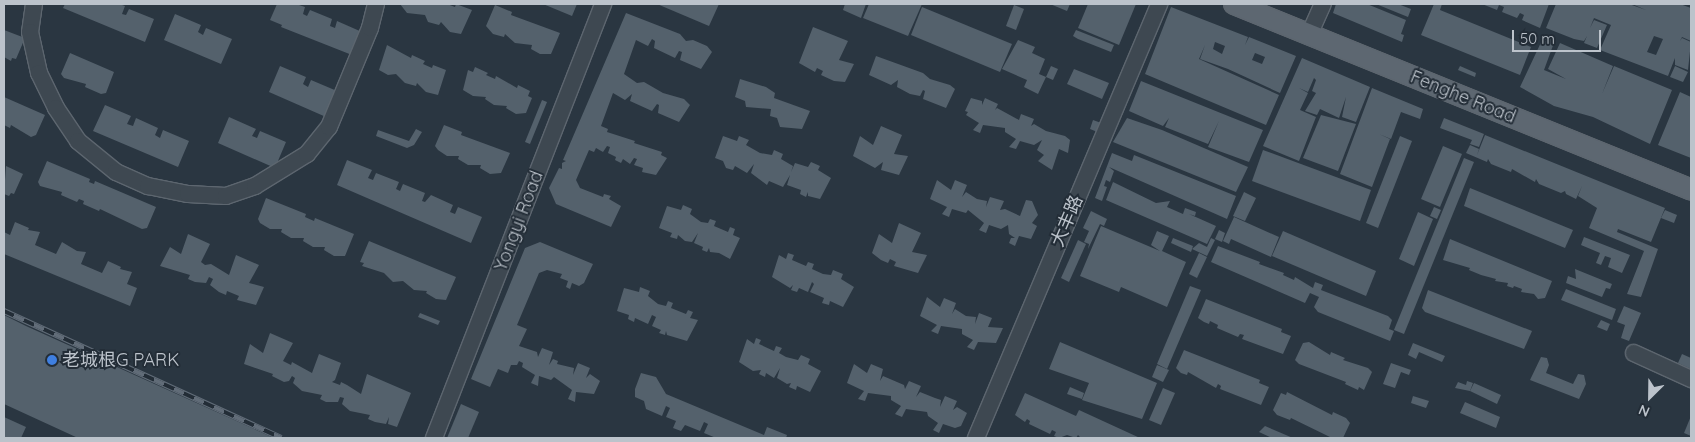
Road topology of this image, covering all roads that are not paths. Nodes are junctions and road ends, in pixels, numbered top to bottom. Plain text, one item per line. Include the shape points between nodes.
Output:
1 (34, 4) edge
2 (376, 4) edge
3 (603, 4) edge
4 (1159, 4) edge
5 (1234, 4) edge
6 (1323, 4) edge
7 (1309, 35) junction
8 (1691, 190) edge
9 (1634, 353) dead end
10 (1691, 379) edge
11 (434, 438) edge
12 (976, 438) edge

1 - 2 street via 30,32 39,73 56,108 78,141 116,172 148,186 188,194 226,196 255,186 307,154 329,127 370,28
3 - 11 street, Yongyi Road
4 - 12 street, 大丰路
5 - 7 main road, Fenghe Road
6 - 7 street
7 - 8 main road, Fenghe Road
9 - 10 street

